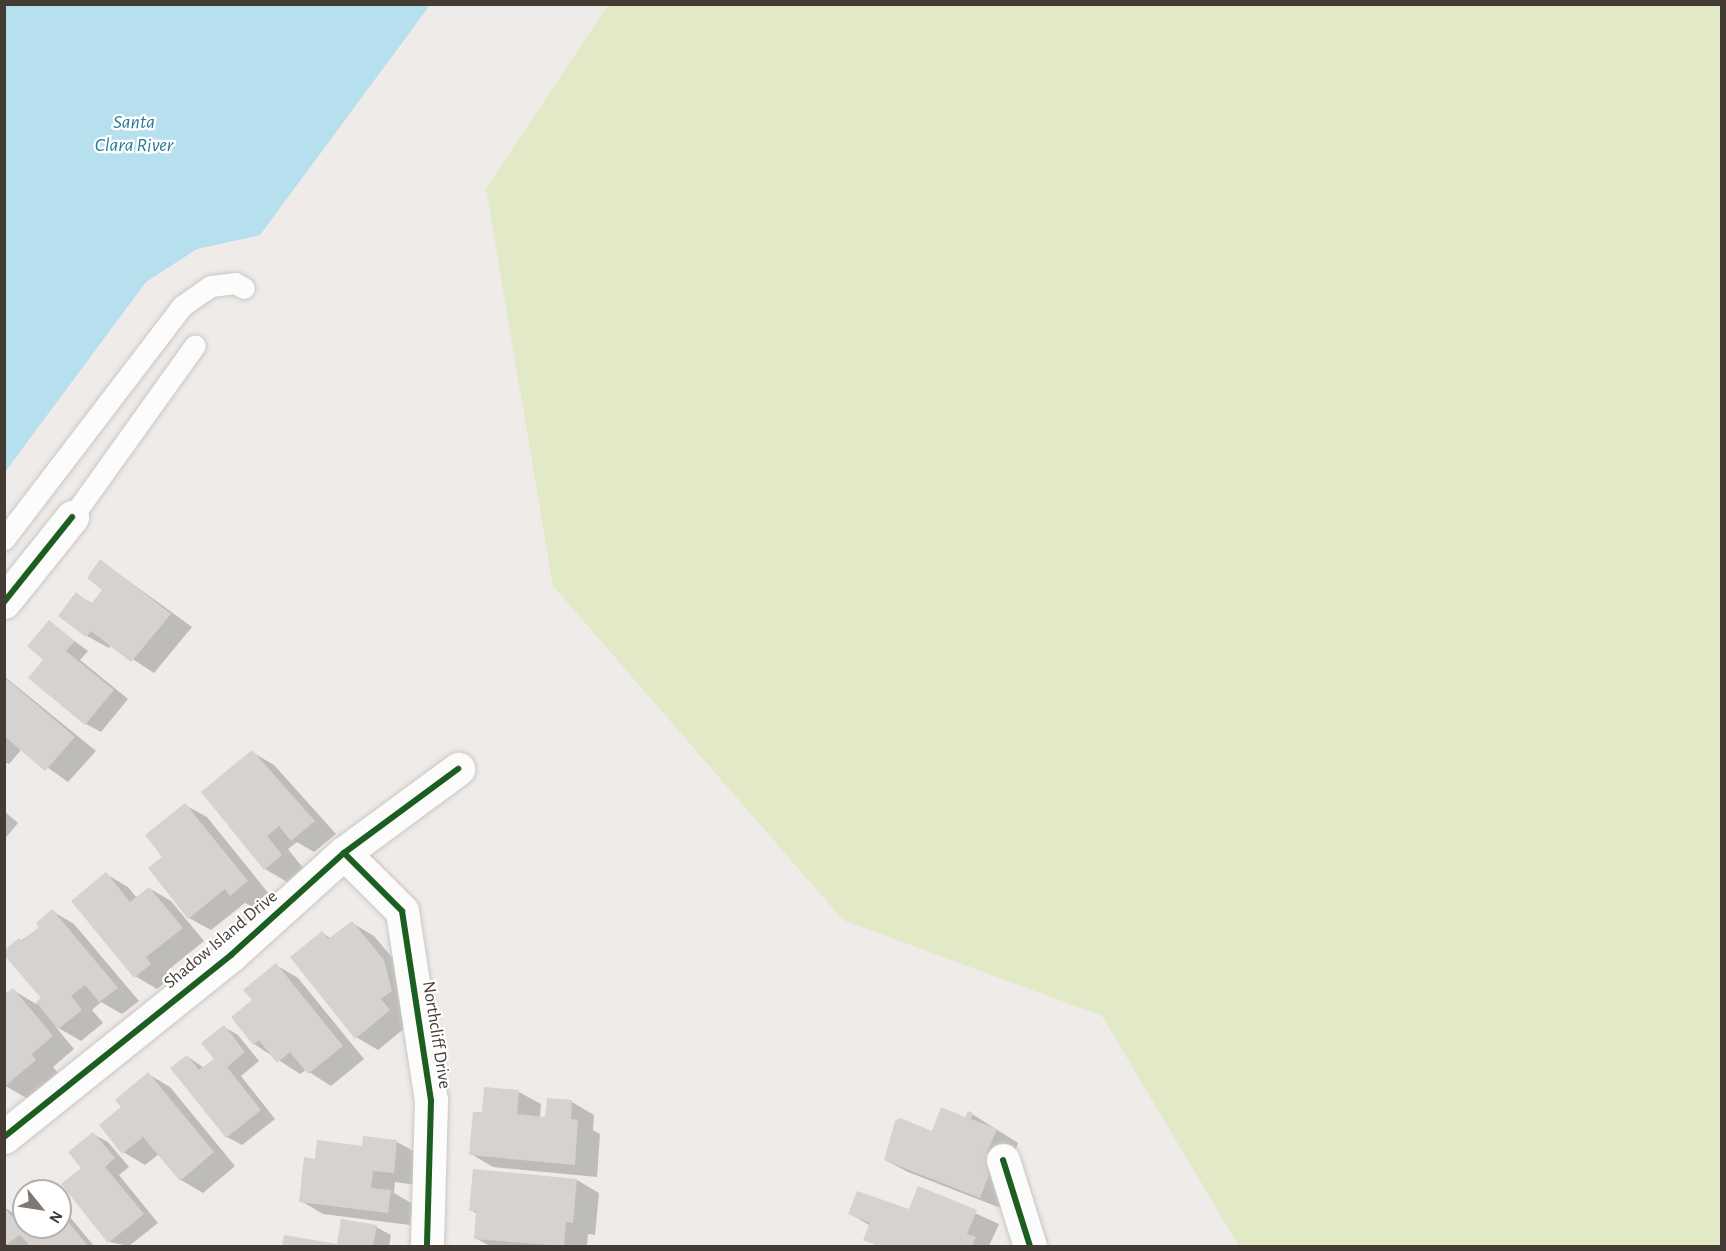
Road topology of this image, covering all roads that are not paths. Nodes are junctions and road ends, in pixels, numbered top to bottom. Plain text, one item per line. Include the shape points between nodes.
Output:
1 (244, 288) dead end
2 (195, 345) dead end
3 (72, 517) joint
4 (4, 539) edge
5 (4, 602) edge
6 (458, 769) dead end
7 (344, 853) junction
8 (4, 1137) edge
9 (1003, 1160) dead end
10 (427, 1246) edge
11 (1030, 1246) edge

1 - 4 lane via 235,283 211,286 182,306
2 - 3 lane
3 - 5 street
6 - 7 street, Shadow Island Drive
7 - 8 street, Shadow Island Drive via 231,955
7 - 10 street, Northcliff Drive via 402,911 431,1101
9 - 11 street

